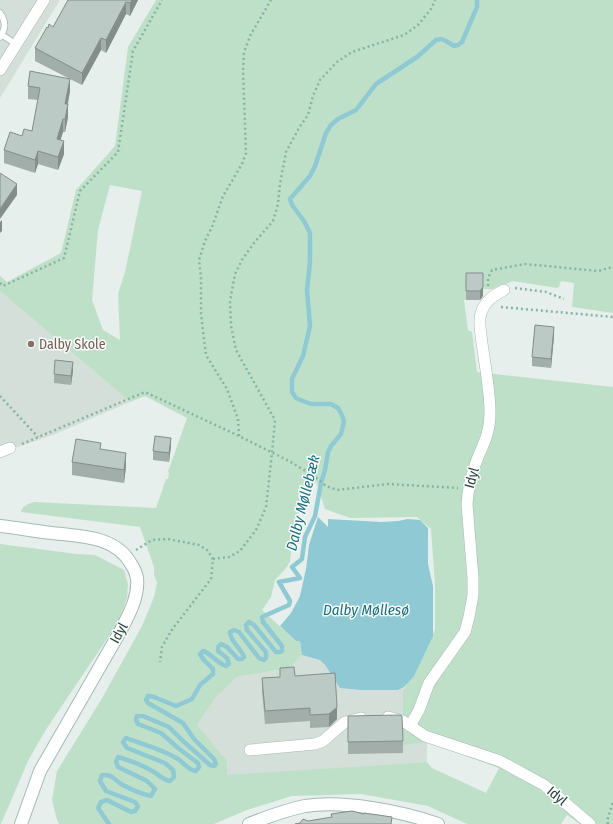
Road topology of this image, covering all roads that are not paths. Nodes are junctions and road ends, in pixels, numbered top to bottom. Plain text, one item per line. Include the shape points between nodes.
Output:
1 (44, 0) edge
2 (0, 13) edge
3 (1, 36) edge
4 (16, 44) junction
5 (0, 70) edge
6 (504, 290) road end
7 (0, 526) edge
8 (410, 726) junction
9 (250, 750) dead end
10 (21, 824) edge
11 (249, 824) edge
12 (438, 824) edge
13 (590, 824) edge

1 - 4 street
2 - 3 lane via 5,24
3 - 4 lane
4 - 5 street
6 - 8 street, Idyl via 491,297 481,313 480,327 490,394 490,420 489,431 468,490 473,595 469,617 465,632 429,683
7 - 10 street, Idyl via 103,541 119,548 127,556 137,577 133,607 40,771
8 - 9 street, Idyl via 386,716 365,717 345,722 323,741 315,744
8 - 13 street, Idyl via 424,736 500,761 544,784
11 - 12 street via 276,813 306,806 334,805 370,808

